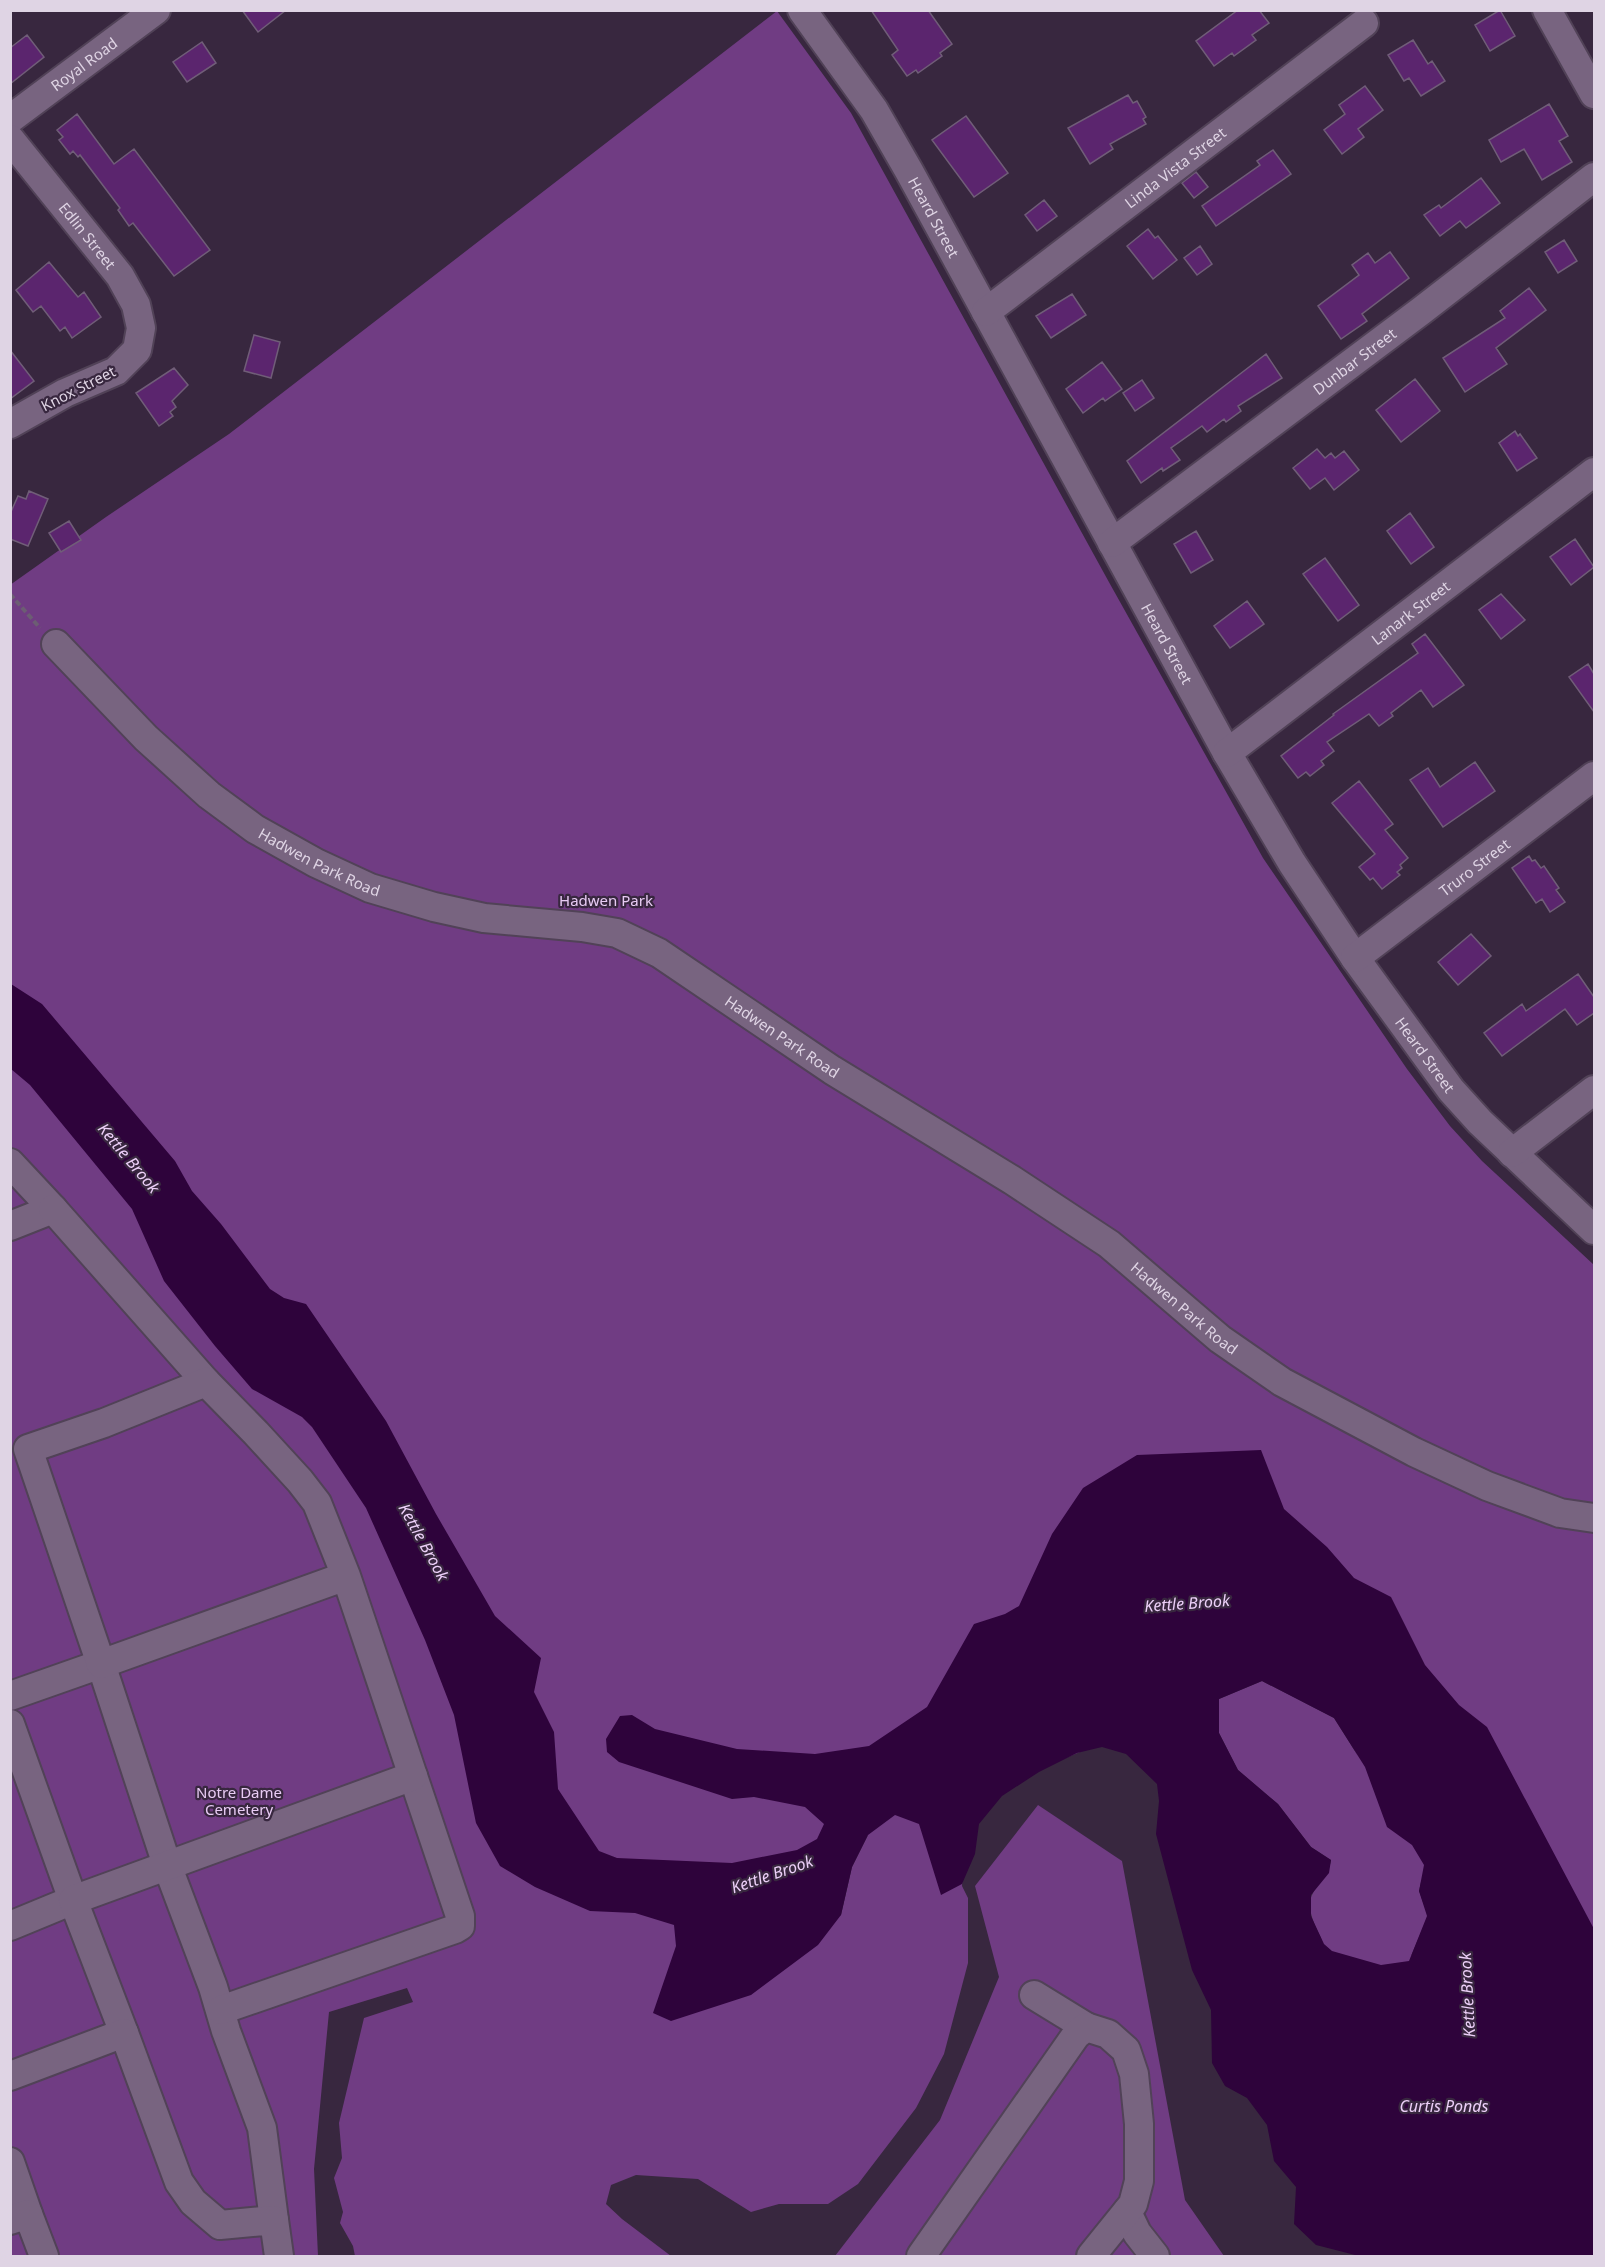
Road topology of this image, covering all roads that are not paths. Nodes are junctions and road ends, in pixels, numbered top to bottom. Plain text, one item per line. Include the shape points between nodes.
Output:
1 (156, 10) edge
2 (802, 10) edge
3 (1547, 10) edge
4 (1364, 23) dead end
5 (1594, 94) edge
6 (10, 119) edge
7 (10, 139) edge
8 (1594, 177) edge
9 (986, 312) junction
10 (138, 344) joint
11 (10, 424) edge
12 (1594, 472) edge
13 (1112, 543) junction
14 (56, 644) road end
15 (1227, 753) junction
16 (1594, 776) edge
17 (1355, 958) junction
18 (1594, 1090) edge
19 (1512, 1153) junction
20 (10, 1163) edge
21 (53, 1209) junction
22 (10, 1226) edge
23 (1594, 1230) edge
24 (206, 1382) junction
25 (19, 1453) edge
26 (1594, 1518) edge
27 (346, 1576) junction
28 (101, 1664) junction
29 (10, 1696) edge
30 (10, 1724) edge
31 (413, 1776) junction
32 (167, 1865) junction
33 (73, 1900) junction
34 (10, 1926) edge
35 (1034, 1995) dead end
36 (221, 2010) junction
37 (1086, 2027) junction
38 (124, 2033) junction
39 (10, 2076) edge
40 (10, 2162) edge
41 (1127, 2212) junction
42 (19, 2217) edge
43 (273, 2220) junction
44 (44, 2256) edge
45 (279, 2256) edge
46 (921, 2256) edge
47 (1091, 2256) edge
48 (1155, 2256) edge

1 - 6 street, Royal Road
2 - 9 street, Heard Street via 873,110
3 - 5 street
4 - 9 street, Linda Vista Street
7 - 10 street, Edlin Street via 120,276 136,305 141,328
8 - 13 street, Dunbar Street
9 - 13 street, Heard Street
10 - 11 street, Knox Street via 137,350 116,371 65,393
12 - 15 street, Lanark Street
13 - 15 street, Heard Street
14 - 26 street, Hadwen Park Road via 146,738 209,795 255,829 370,888 484,918 617,933 659,953 832,1070 1109,1244 1220,1339 1281,1382 1414,1452 1497,1490 1560,1513
15 - 17 street, Heard Street via 1292,863
16 - 17 street, Truro Street
17 - 19 street, Heard Street via 1451,1090
18 - 19 street
19 - 23 street, Heard Street
20 - 21 street
21 - 22 street
21 - 24 street
24 - 25 street
24 - 27 street via 317,1503
25 - 28 street
27 - 28 street
27 - 31 street
28 - 29 street
28 - 32 street
30 - 33 street
31 - 32 street
31 - 36 street via 460,1926
32 - 33 street
32 - 36 street
33 - 34 street
33 - 38 street
35 - 37 street
36 - 43 street via 262,2128
37 - 41 street via 1108,2034 1125,2050 1134,2074 1140,2181
37 - 46 street via 1076,2035
38 - 39 street
38 - 43 street via 179,2182 193,2202 220,2225
40 - 42 street
41 - 47 street
41 - 48 street via 1130,2223
42 - 44 street
43 - 45 street

